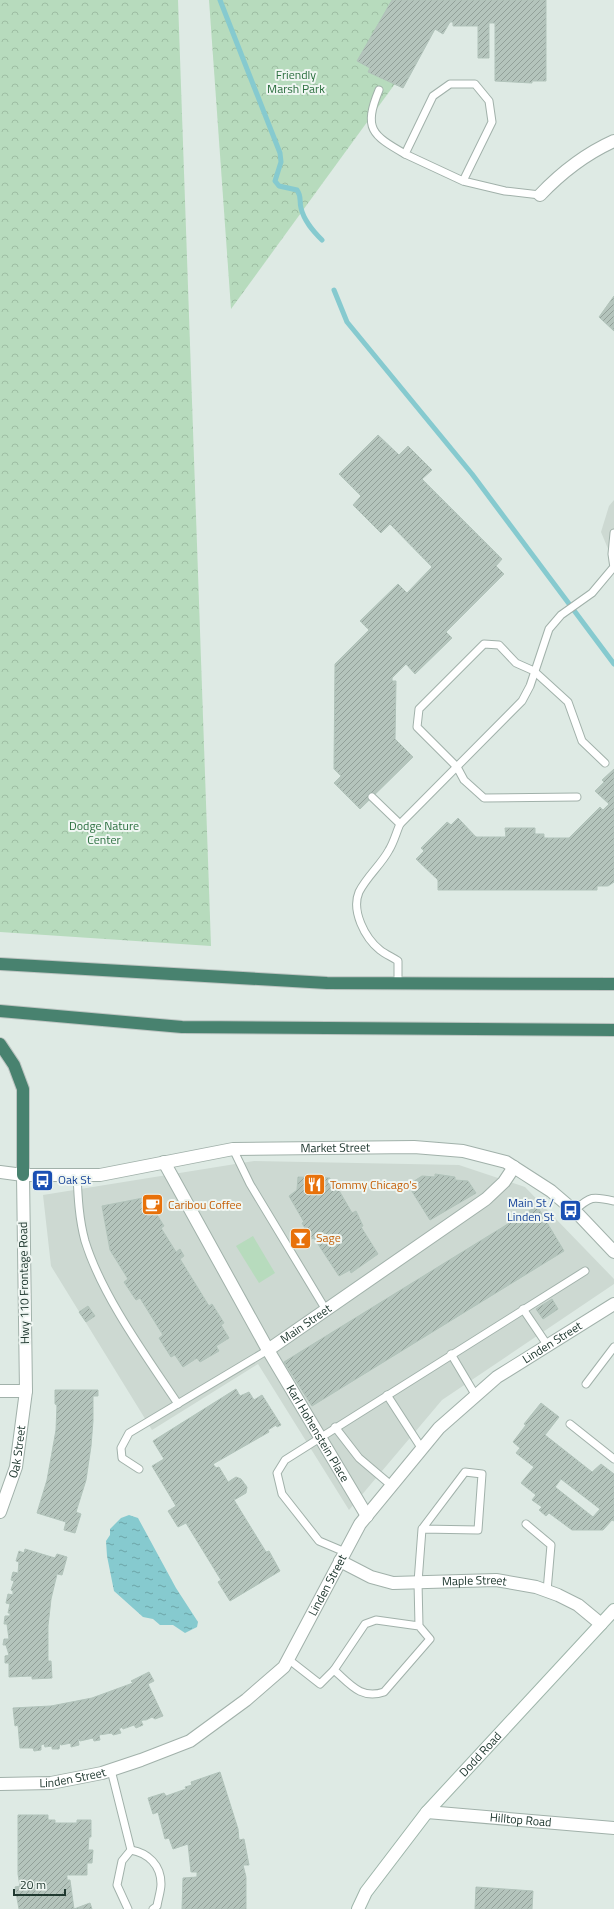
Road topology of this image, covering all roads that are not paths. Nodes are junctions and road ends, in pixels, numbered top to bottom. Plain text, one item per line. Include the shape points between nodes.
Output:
1 (379, 90) dead end
2 (614, 141) edge
3 (404, 154) junction
4 (463, 181) junction
5 (540, 196) joint
6 (614, 533) edge
7 (614, 568) edge
8 (534, 671) junction
9 (605, 763) dead end
10 (457, 767) junction
11 (372, 797) dead end
12 (577, 797) dead end
13 (400, 824) junction
14 (0, 964) edge
15 (398, 983) junction
16 (614, 984) edge
17 (0, 1011) edge
18 (614, 1030) edge
19 (0, 1044) edge
20 (233, 1149) junction
21 (164, 1162) junction
22 (514, 1167) junction
23 (0, 1172) edge
24 (23, 1175) junction
25 (77, 1175) junction
26 (614, 1201) edge
27 (574, 1211) junction
28 (614, 1252) edge
29 (585, 1271) dead end
30 (614, 1304) edge
31 (523, 1309) junction
32 (326, 1310) junction
33 (548, 1346) junction
34 (614, 1347) edge
35 (268, 1350) junction
36 (451, 1354) junction
37 (586, 1384) dead end
38 (0, 1391) edge
39 (26, 1391) junction
40 (387, 1394) junction
41 (476, 1396) junction
42 (178, 1404) junction
43 (570, 1424) dead end
44 (335, 1428) junction
45 (320, 1437) junction
46 (422, 1449) junction
47 (614, 1459) edge
48 (139, 1469) dead end
49 (392, 1486) junction
50 (0, 1512) edge
51 (367, 1516) junction
52 (526, 1524) dead end
53 (422, 1529) junction
54 (343, 1557) junction
55 (418, 1582) junction
56 (547, 1591) junction
57 (614, 1610) edge
58 (601, 1624) junction
59 (419, 1626) junction
60 (288, 1659) junction
61 (334, 1670) junction
62 (111, 1770) junction
63 (0, 1784) edge
64 (427, 1812) junction
65 (614, 1828) edge
66 (131, 1850) junction
67 (128, 1909) edge
68 (153, 1909) edge
69 (358, 1909) edge

1 - 3 lane via 373,105 371,122 378,138
2 - 5 street via 597,149 558,176
3 - 4 lane
3 - 4 lane via 433,96 450,84 475,84 489,101 492,122
4 - 5 lane
6 - 7 lane
7 - 8 lane via 592,593 561,615 549,629
8 - 9 lane via 568,702 582,740
8 - 10 lane via 522,701
8 - 10 lane via 516,663 499,645 484,644 419,709 417,727
10 - 12 lane via 464,780 484,798
10 - 13 lane
11 - 13 lane
13 - 15 lane via 389,850 358,894 357,906 360,920 368,936 380,950 398,961
14 - 15 highway via 325,983
15 - 16 highway
17 - 18 highway via 182,1027
19 - 24 highway via 14,1065 23,1089
20 - 21 street, Market Street
20 - 22 street, Market Street via 414,1147 463,1151 506,1162
20 - 32 lane via 250,1184
21 - 25 street, Market Street via 100,1174
21 - 35 street, Main Street
22 - 27 street, Market Street via 551,1191
22 - 32 street, Main Street via 504,1182 486,1199
23 - 24 street, Market Street
24 - 25 street, Market Street
24 - 39 street, Hwy 110 Frontage Road
25 - 42 lane via 79,1211 84,1234 101,1283
26 - 27 lane via 587,1199
27 - 28 street, Market Street
29 - 31 lane
30 - 33 street, Linden Street
31 - 33 lane
31 - 36 lane
32 - 35 street, Main Street
33 - 41 street, Linden Street via 497,1377
34 - 37 lane
35 - 42 lane
35 - 45 street, Karl Hohenstein Place
36 - 40 lane
36 - 41 lane
38 - 39 street
39 - 50 street, Oak Street via 16,1467
40 - 44 lane
40 - 46 lane
41 - 46 street, Linden Street via 439,1428
42 - 48 lane via 129,1432 121,1448 122,1458
43 - 47 lane
44 - 45 lane
44 - 49 lane via 359,1458
45 - 51 street, Karl Hohenstein Place
45 - 54 lane via 285,1460 277,1473 282,1494 319,1541
46 - 49 street, Linden Street
49 - 51 street, Linden Street
51 - 54 street, Linden Street
52 - 56 lane via 551,1545
53 - 53 lane via 465,1472 482,1474 478,1530
53 - 55 lane
54 - 55 street, Maple Street via 371,1577 393,1583
54 - 60 street, Linden Street
55 - 56 street, Maple Street via 496,1580
55 - 59 lane
56 - 58 street, Maple Street via 578,1605
57 - 58 street, Dodd Road
58 - 64 street, Dodd Road
59 - 61 lane via 376,1620 365,1624
59 - 61 lane via 430,1639 384,1692 365,1694
60 - 61 lane via 320,1684
60 - 62 street, Linden Street via 284,1667 246,1700 190,1741
62 - 63 street, Linden Street via 50,1784
62 - 66 lane
64 - 65 street, Hilltop Road
64 - 69 street, Dodd Road via 366,1892
66 - 67 lane via 122,1861 117,1885
66 - 68 lane via 142,1852 155,1862 161,1884 157,1906

